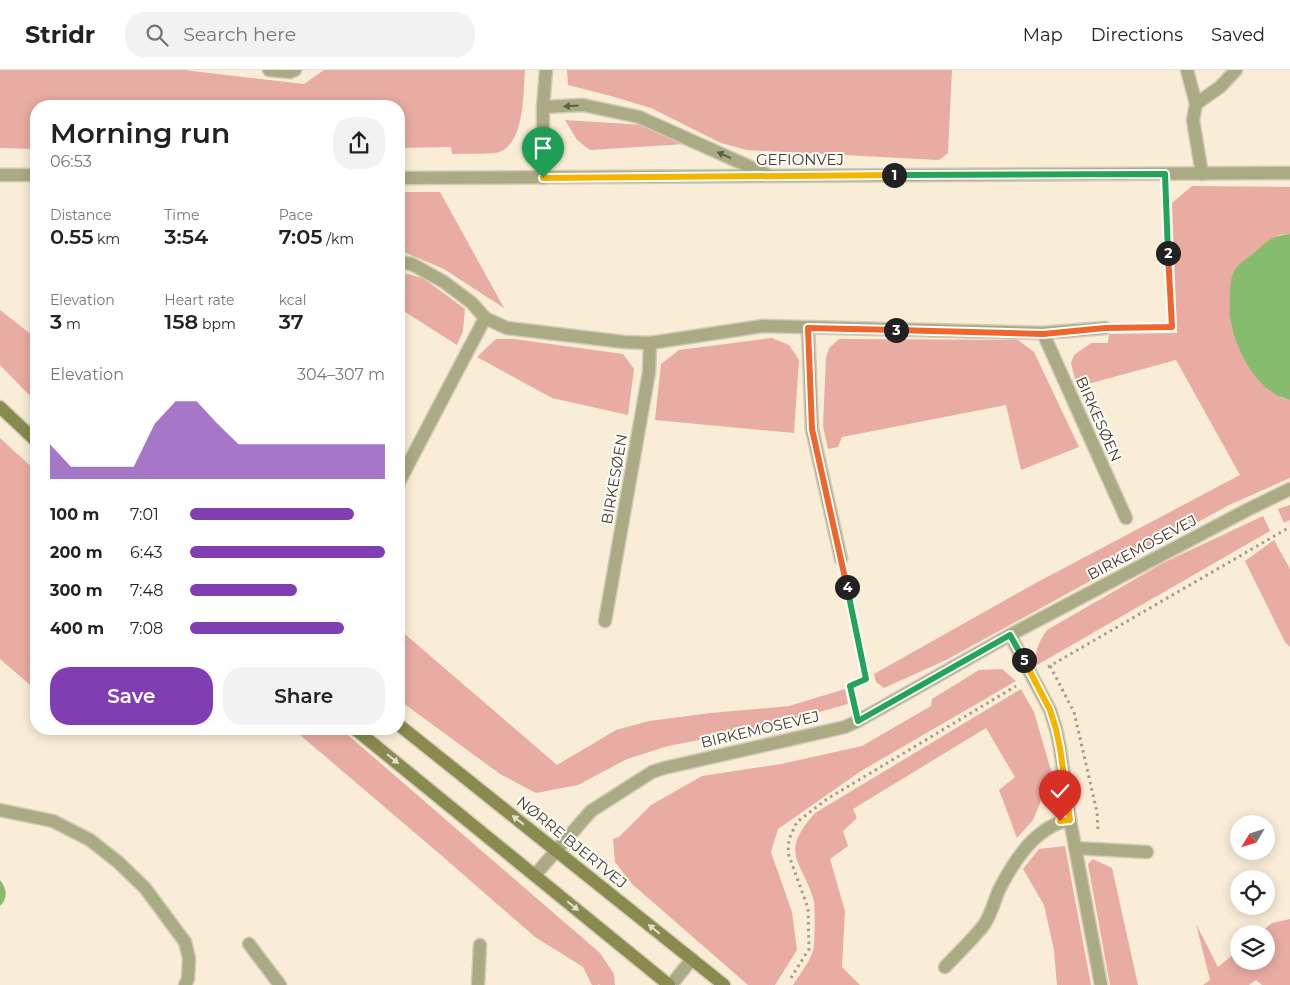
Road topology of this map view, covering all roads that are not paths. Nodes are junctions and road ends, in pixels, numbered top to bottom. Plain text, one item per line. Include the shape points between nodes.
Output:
1 (269, 70) edge
2 (295, 70) edge
3 (546, 70) edge
4 (1187, 70) edge
5 (1236, 70) edge
6 (1196, 104) junction
7 (543, 107) junction
8 (1290, 173) edge
9 (1202, 174) junction
10 (0, 175) edge
11 (30, 175) edge
12 (768, 175) junction
13 (405, 178) edge
14 (543, 178) junction
15 (405, 263) edge
16 (485, 318) junction
17 (808, 328) junction
18 (1105, 328) road end
19 (1043, 334) junction
20 (650, 342) junction
21 (0, 407) edge
22 (30, 435) edge
23 (405, 471) edge
24 (1290, 489) edge
25 (1126, 518) dead end
26 (841, 559) road end
27 (605, 621) dead end
28 (1010, 635) junction
29 (405, 730) edge
30 (362, 735) edge
31 (0, 810) edge
32 (1070, 820) junction
33 (1075, 848) junction
34 (556, 850) junction
35 (1147, 852) dead end
36 (535, 875) junction
37 (249, 944) dead end
38 (480, 946) dead end
39 (692, 960) junction
40 (945, 967) dead end
41 (185, 985) edge
42 (280, 985) edge
43 (478, 985) edge
44 (670, 985) edge
45 (724, 985) edge
46 (1101, 985) edge

1 - 2 street
3 - 7 street
4 - 6 street
5 - 6 street via 1220,87
6 - 9 street via 1194,120
12 -> 7 street via 639,117 583,105
7 - 14 street
8 - 9 street, GEFIONVEJ
9 - 12 street, GEFIONVEJ
10 - 11 street
12 - 14 street, GEFIONVEJ
13 - 14 street, GEFIONVEJ
15 - 16 street via 444,282 472,303
16 - 20 street via 508,328 624,342
16 - 23 street
17 - 19 street
17 - 20 street via 763,326
17 - 26 street via 812,429
18 - 19 street
19 - 25 street, BIRKESØEN
20 - 27 street, BIRKESØEN via 649,372
21 - 22 main road
24 - 28 street, BIRKEMOSEVEJ
28 - 32 street via 1050,710 1060,748
28 - 34 street, BIRKEMOSEVEJ via 845,727 652,772 591,811
34 -> 29 main road, NØRRE BJERTVEJ
30 -> 36 main road
31 - 41 street via 53,821 90,840 118,862 145,888 185,942 189,958
32 - 33 street
32 - 40 street via 1060,821 1042,833 1020,855 999,890 985,924
33 - 35 street
33 - 46 street
34 - 36 street, BIRKEMOSEVEJ
39 -> 34 main road, NØRRE BJERTVEJ
36 -> 44 main road
37 - 42 street
38 - 43 street
39 - 44 street
39 - 45 main road, NØRRE BJERTVEJ

